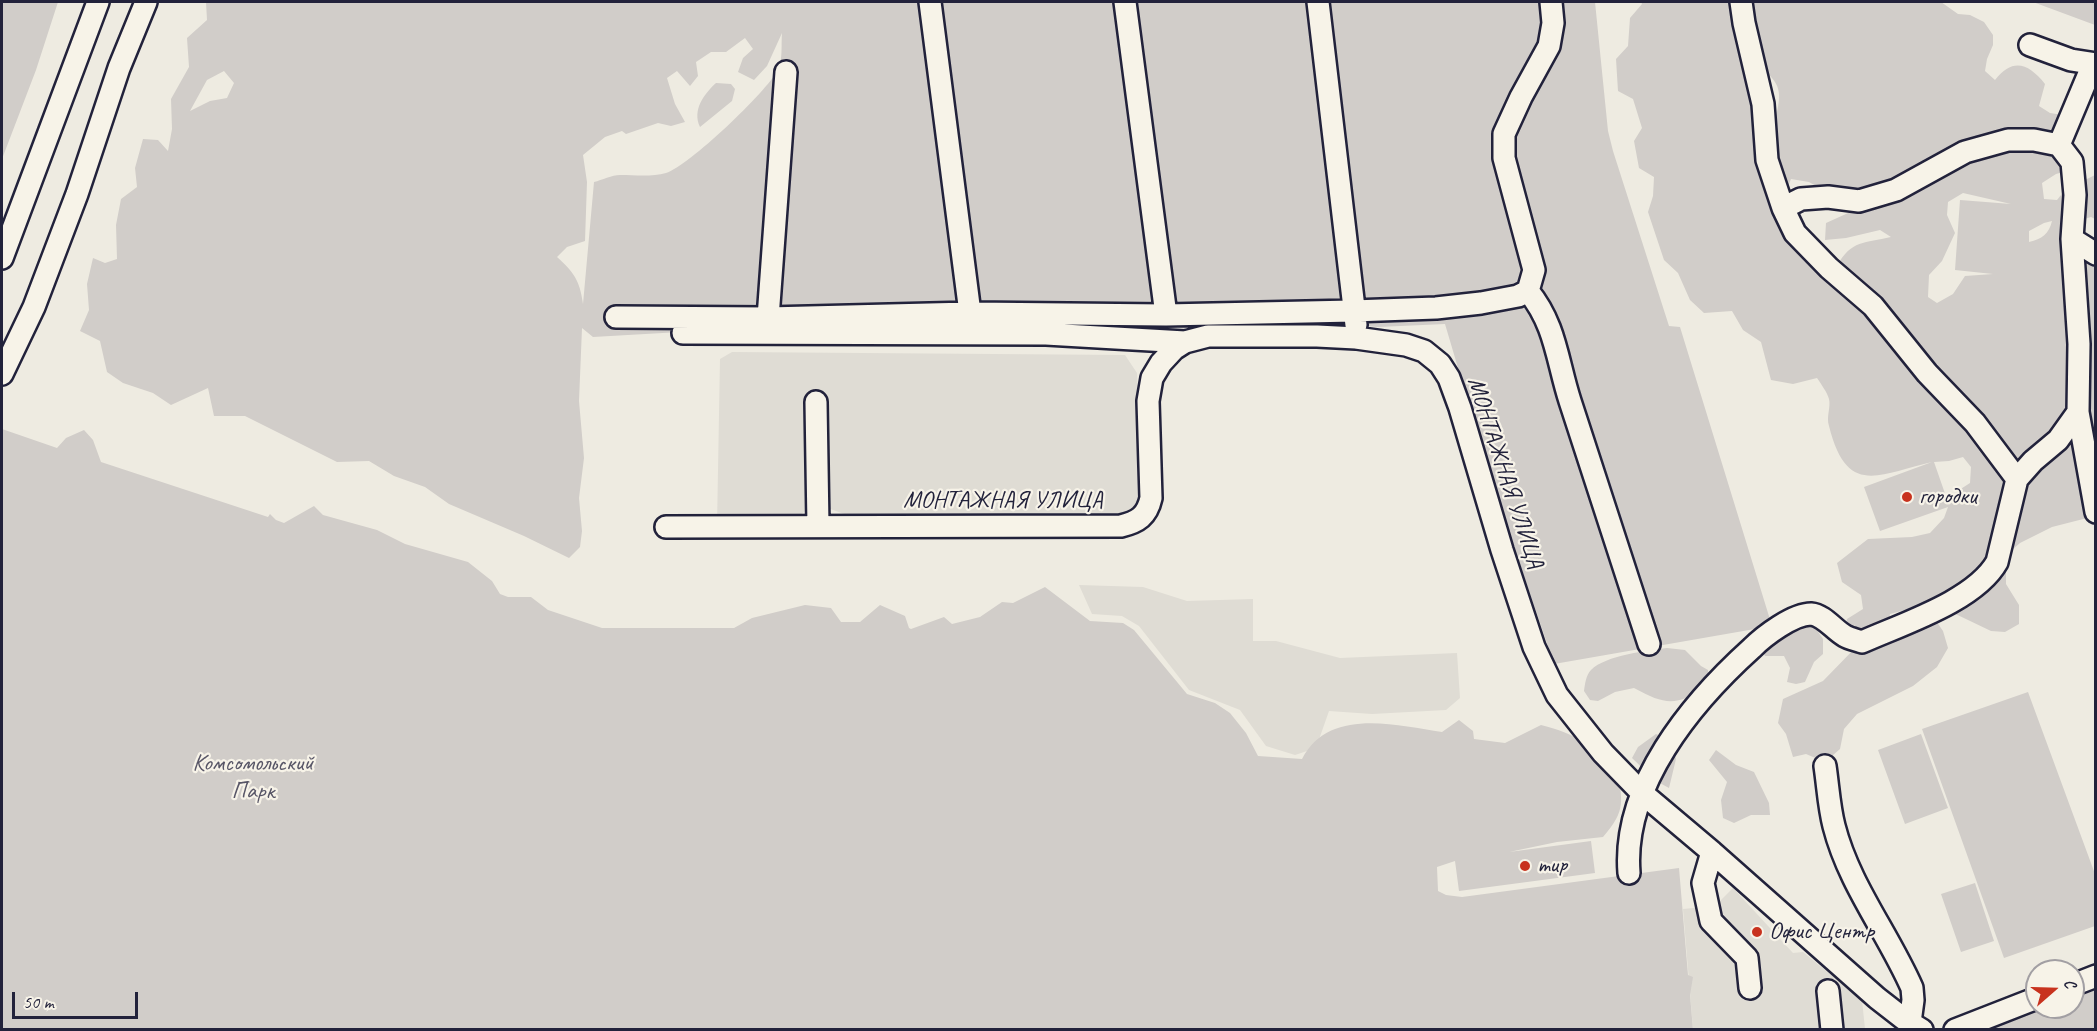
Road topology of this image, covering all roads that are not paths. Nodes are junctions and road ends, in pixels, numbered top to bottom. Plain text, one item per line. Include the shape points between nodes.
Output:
1 (98, 2) edge
2 (146, 2) edge
3 (930, 2) edge
4 (1125, 2) edge
5 (1318, 2) edge
6 (1551, 2) edge
7 (1741, 2) edge
8 (2030, 45) dead end
9 (2094, 64) edge
10 (786, 72) dead end
11 (2059, 145) junction
12 (1783, 208) junction
13 (2072, 239) junction
14 (2096, 254) edge
15 (2, 258) edge
16 (1528, 291) junction
17 (1353, 311) junction
18 (970, 313) junction
19 (1166, 315) junction
20 (616, 317) dead end
21 (768, 318) junction
22 (683, 333) dead end
23 (1356, 338) junction
24 (1185, 342) junction
25 (2, 374) edge
26 (816, 402) dead end
27 (2078, 412) junction
28 (2017, 479) junction
29 (2096, 512) edge
30 (818, 526) junction
31 (666, 527) dead end
32 (1649, 644) dead end
33 (1825, 766) dead end
34 (1642, 793) junction
35 (1712, 852) junction
36 (1629, 873) dead end
37 (1750, 988) dead end
38 (1828, 991) dead end
39 (2025, 1003) edge
40 (1914, 1027) edge
41 (1832, 1029) edge
42 (1955, 1029) edge

1 - 15 street
2 - 25 street via 34,307
3 - 18 street
4 - 19 street
5 - 17 street
6 - 16 street via 1549,46 1504,134 1504,158 1534,270
7 - 12 street via 1763,104 1767,160
8 - 9 street
9 - 11 street
10 - 21 street
11 - 12 street via 2008,140 1965,152 1896,190 1859,201 1801,199
11 - 13 street via 2072,162
12 - 28 street via 1795,233 1828,268 1873,306 1927,373 1975,423
13 - 14 street
13 - 27 street via 2079,344
16 - 17 street via 1481,303
16 - 32 street via 1550,327 1566,389
17 - 19 street
17 - 23 street
18 - 19 street
18 - 21 street
20 - 21 street
22 - 24 street via 1046,334
23 - 24 street, МОНТАЖНАЯ УЛИЦА via 1208,336
23 - 34 street, МОНТАЖНАЯ УЛИЦА via 1424,351 1449,378 1502,550 1547,676 1557,695 1603,753
24 - 30 street, МОНТАЖНАЯ УЛИЦА via 1161,363 1152,378 1148,401 1151,498 1148,511 1140,519 1108,527
26 - 30 street
27 - 28 street via 2058,440
27 - 29 street
28 - 34 street via 1997,562 1991,574 1978,585 1955,601 1862,642 1846,637 1812,614 1778,628 1725,672 1683,720
30 - 31 street, МОНТАЖНАЯ УЛИЦА
33 - 40 street via 1833,825 1854,880 1912,988
34 - 35 street, МОНТАЖНАЯ УЛИЦА
34 - 36 street via 1629,841
35 - 37 street via 1703,883 1710,921 1747,958
35 - 40 street, МОНТАЖНАЯ УЛИЦА
38 - 41 street
39 - 42 street

